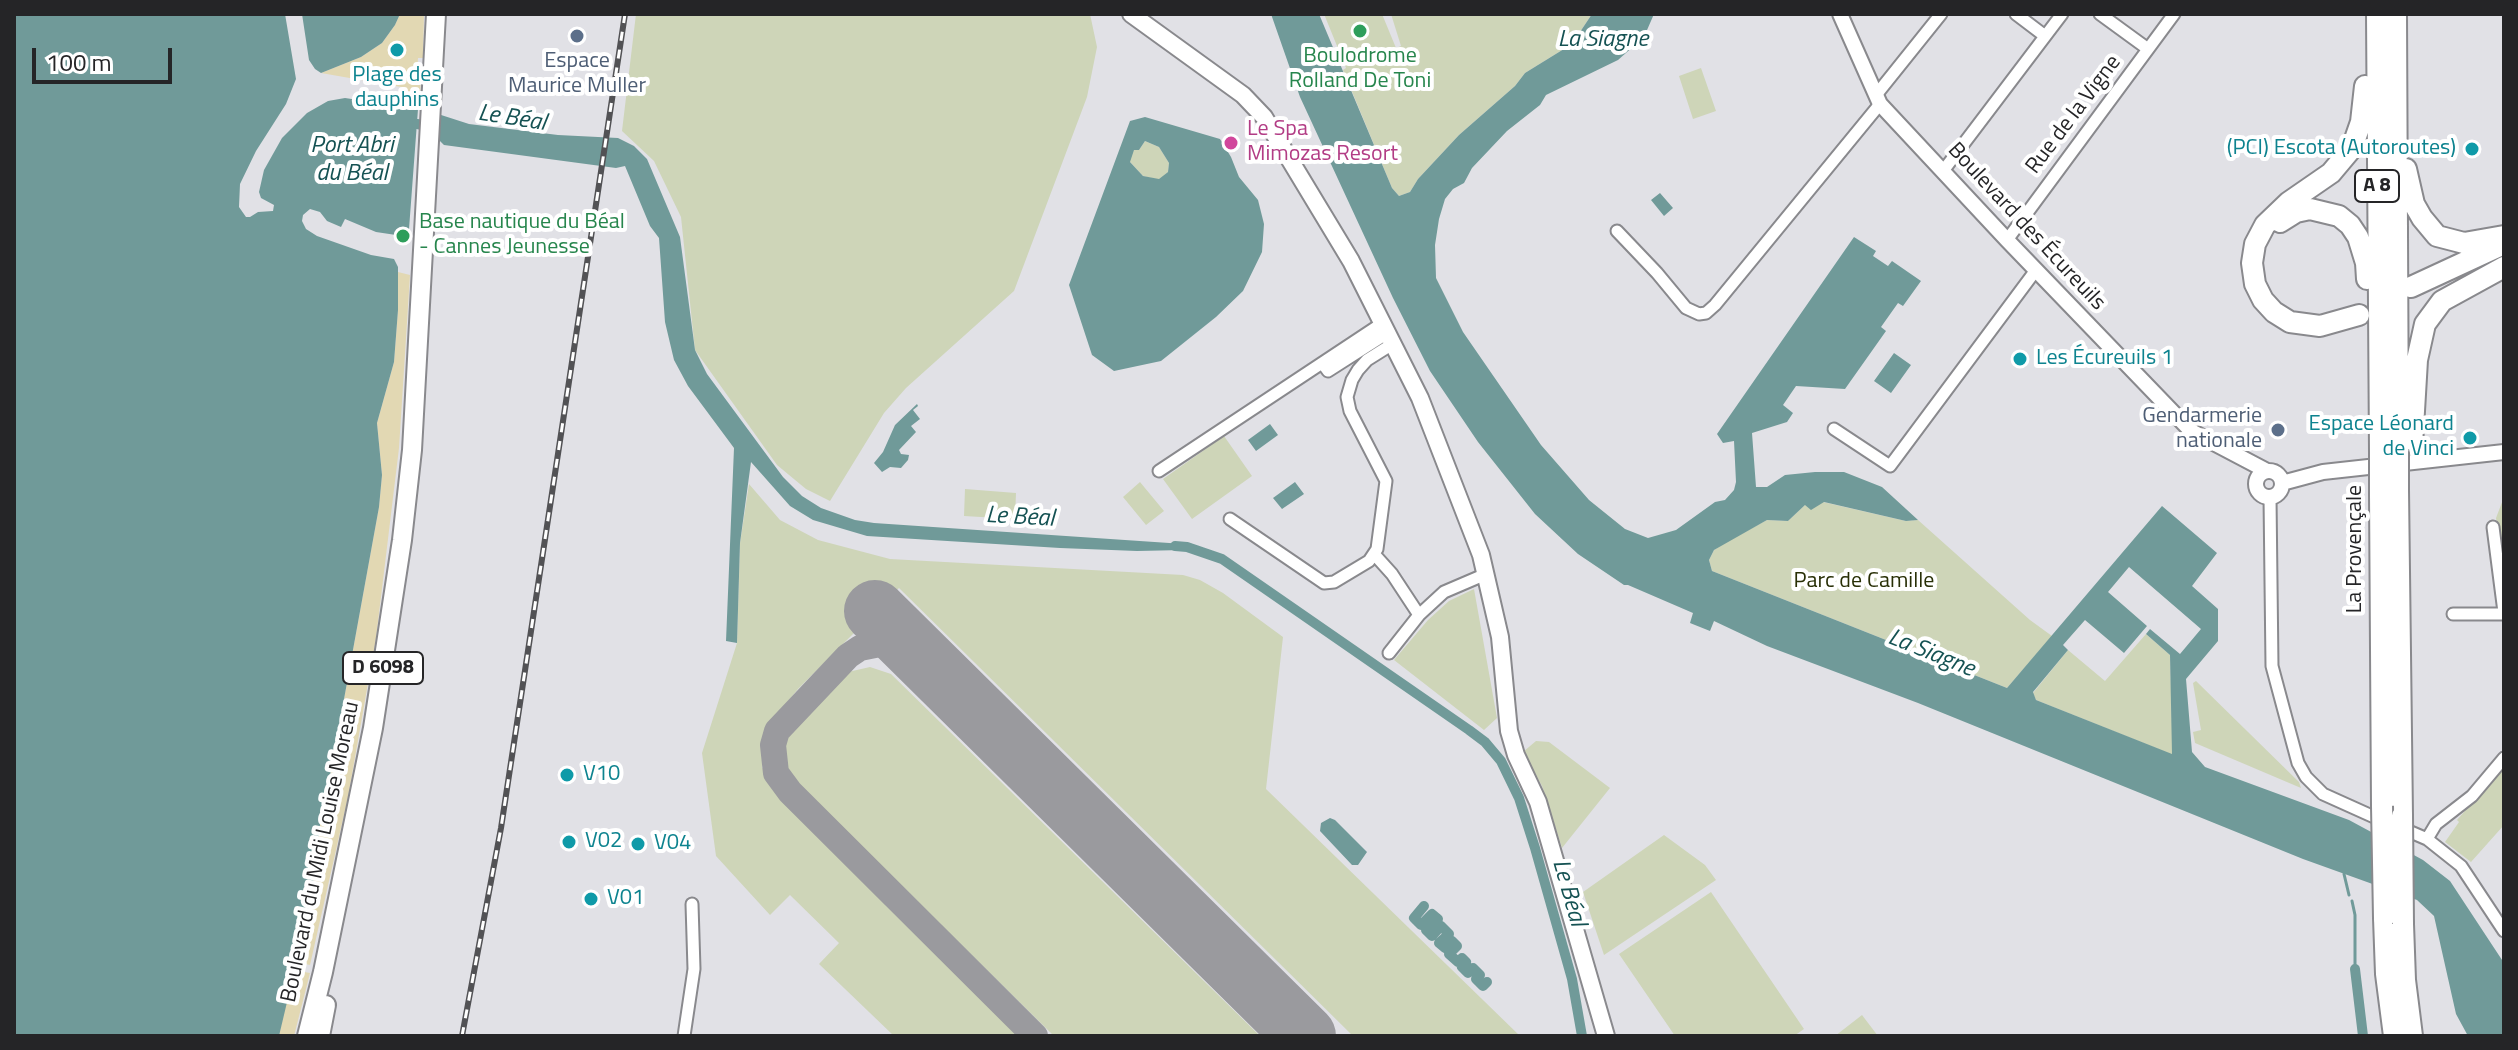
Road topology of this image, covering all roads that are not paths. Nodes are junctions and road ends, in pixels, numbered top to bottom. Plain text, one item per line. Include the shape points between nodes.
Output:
1 (436, 14) edge
2 (1131, 14) edge
3 (1840, 14) edge
4 (1941, 14) edge
5 (2016, 14) edge
6 (2062, 14) edge
7 (2100, 14) edge
8 (2174, 14) edge
9 (2383, 15) edge
10 (2045, 36) junction
11 (2148, 49) junction
12 (2395, 88) junction
13 (1878, 99) junction
14 (1943, 171) junction
15 (1617, 231) dead end
16 (2504, 236) edge
17 (2007, 240) junction
18 (2504, 244) edge
19 (2504, 264) edge
20 (2036, 270) junction
21 (422, 295) junction
22 (1389, 333) junction
23 (2379, 354) junction
24 (1834, 429) dead end
25 (2213, 444) junction
26 (2397, 449) junction
27 (2504, 452) edge
28 (1159, 471) dead end
29 (2267, 471) junction
30 (2256, 483) junction
31 (2282, 483) junction
32 (2396, 490) junction
33 (2270, 497) junction
34 (1230, 519) dead end
35 (2493, 527) dead end
36 (1374, 554) junction
37 (1486, 574) junction
38 (2504, 613) edge
39 (2453, 614) dead end
40 (1419, 615) junction
41 (1389, 653) dead end
42 (2504, 758) edge
43 (2427, 839) junction
44 (692, 904) dead end
45 (2394, 921) junction
46 (2504, 931) edge
47 (307, 1036) edge
48 (320, 1036) edge
49 (684, 1036) edge
50 (1606, 1036) edge
51 (2394, 1036) edge
52 (2412, 1036) edge

1 - 21 main road, Boulevard du Midi Louise Moreau / D 6098
2 - 22 main road via 1255,105 1330,224
3 - 13 street, Boulevard des Écureuils
4 - 13 street
5 - 10 street
6 - 10 street
7 - 11 street
8 - 11 street, Rue de la Vigne
9 - 12 highway, La Provençale / A 8
9 - 23 highway, La Provençale / A 8
9 - 23 highway via 2368,56 2361,122 2352,148 2331,173 2265,225 2252,263 2263,300 2290,322 2320,326 2359,311 2318,319 2278,307 2262,282 2259,264 2269,232 2296,212 2325,211 2350,225 2363,249
10 - 14 street
11 - 17 street, Rue de la Vigne
12 - 16 highway via 2408,183 2422,218 2437,236 2454,242
12 - 26 highway, La Provençale / A 8
13 - 14 street, Boulevard des Écureuils
13 - 15 street via 1706,313 1686,308
14 - 17 street, Boulevard des Écureuils
17 - 20 street, Boulevard des Écureuils
18 - 19 highway via 2411,291
19 - 26 highway via 2442,301 2425,324
20 - 24 street via 1890,466
20 - 25 street, Boulevard des Écureuils via 2191,431
21 - 47 main road, Boulevard du Midi Louise Moreau / D 6098 via 412,450 392,615 360,797
21 - 48 main road, Boulevard du Midi Louise Moreau / D 6098 via 421,430 402,608
22 - 28 street via 1328,371 1323,364
22 - 36 street via 1358,370 1347,397 1386,481
22 - 37 main road via 1426,413
23 - 26 highway, La Provençale / A 8
25 - 29 street, Boulevard des Écureuils
25 - 30 street, Boulevard des Écureuils
26 - 32 highway, La Provençale / A 8, bridge
26 - 32 highway
27 - 31 street via 2323,472
29 - 30 street
29 - 31 street via 2279,475
30 - 33 street via 2259,493
31 - 33 street
32 - 45 highway, La Provençale / A 8, bridge via 2402,816
32 - 45 highway, La Provençale / A 8, bridge via 2382,806
33 - 43 street via 2272,666 2301,770 2332,800
34 - 36 street via 1324,583 1344,577
35 - 38 street
36 - 40 street
37 - 40 street via 1444,592
37 - 50 main road via 1500,637 1509,731 1542,813
38 - 39 street
40 - 41 street
42 - 43 street
43 - 46 street via 2461,866
44 - 49 street via 694,969
45 - 51 highway, La Provençale / A 8 via 2386,974
45 - 52 highway, La Provençale / A 8

